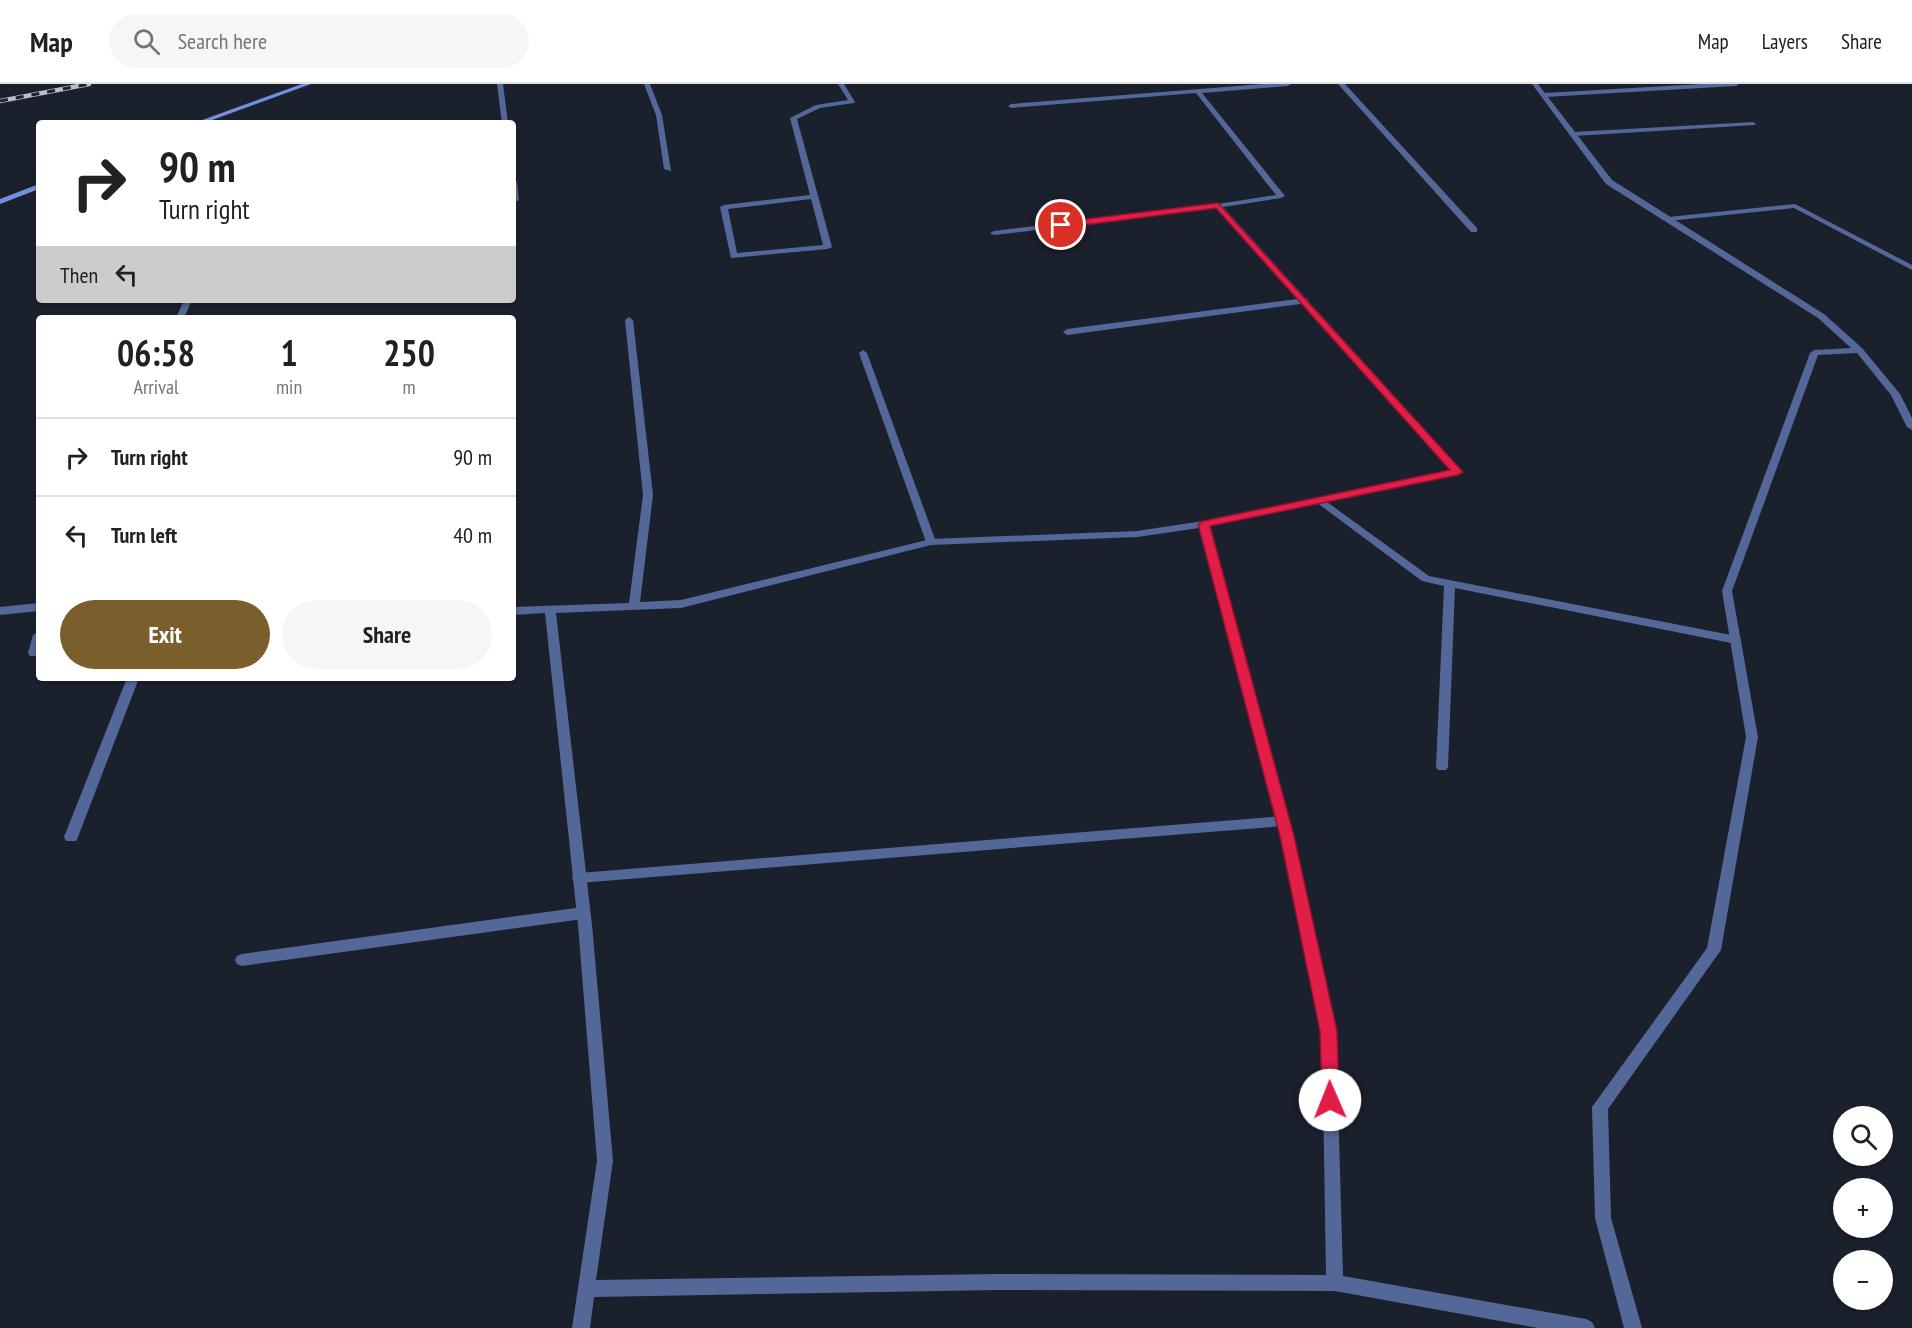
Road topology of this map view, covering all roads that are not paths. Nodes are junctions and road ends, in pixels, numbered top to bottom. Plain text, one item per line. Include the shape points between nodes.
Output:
1 (308, 84) edge
2 (500, 84) edge
3 (648, 84) edge
4 (842, 84) edge
5 (1154, 84) edge
6 (1288, 84) edge
7 (1341, 84) edge
8 (1535, 84) edge
9 (1736, 84) edge
10 (1198, 92) junction
11 (1165, 95) junction
12 (1545, 95) junction
13 (1011, 106) dead end
14 (208, 120) edge
15 (505, 120) edge
16 (1753, 124) dead end
17 (1574, 134) junction
18 (668, 169) dead end
19 (36, 187) edge
20 (813, 197) junction
21 (0, 202) edge
22 (1218, 206) junction
23 (1668, 219) junction
24 (1474, 230) dead end
25 (994, 233) dead end
26 (1912, 268) edge
27 (1305, 301) junction
28 (629, 320) dead end
29 (1067, 332) dead end
30 (1859, 350) junction
31 (863, 353) dead end
32 (1912, 427) edge
33 (1320, 500) junction
34 (1203, 524) junction
35 (931, 542) junction
36 (1450, 584) junction
37 (634, 606) junction
38 (36, 607) edge
39 (550, 608) junction
40 (0, 611) edge
41 (516, 611) edge
42 (1736, 640) junction
43 (132, 681) edge
44 (1442, 767) dead end
45 (1283, 821) junction
46 (71, 837) dead end
47 (579, 878) junction
48 (583, 913) junction
49 (242, 960) dead end
50 (1335, 1283) junction
51 (588, 1289) junction
52 (581, 1328) edge
53 (1586, 1328) edge
54 (1633, 1328) edge

1 - 14 street
2 - 15 street
3 - 18 street via 659,115
4 - 20 street via 852,102 818,106 793,118
5 - 11 street
6 - 10 street
7 - 24 street
8 - 12 street
9 - 12 street
10 - 11 street
10 - 22 street via 1281,196
11 - 13 street
12 - 17 street
16 - 17 street
17 - 23 street via 1609,182
19 - 21 street
20 - 20 street via 828,247 735,256 724,207
22 - 25 street
22 - 27 street
23 - 26 street via 1795,206
23 - 30 street via 1821,316
27 - 29 street
27 - 33 street via 1458,472
28 - 37 street via 648,495
30 - 32 street via 1895,394
30 - 42 street via 1814,353 1727,591
31 - 35 street
33 - 34 street
33 - 36 street via 1426,579
34 - 35 street via 1137,534
34 - 45 street
35 - 37 street via 681,604
36 - 42 street
36 - 44 street
37 - 39 street
38 - 40 street
39 - 41 street
39 - 47 street
42 - 54 street via 1752,737 1714,950 1600,1107 1603,1218
43 - 46 street
45 - 47 street
45 - 50 street via 1329,1031
47 - 48 street
48 - 49 street
48 - 51 street via 605,1161
50 - 51 street via 997,1282
50 - 53 street
51 - 52 street

